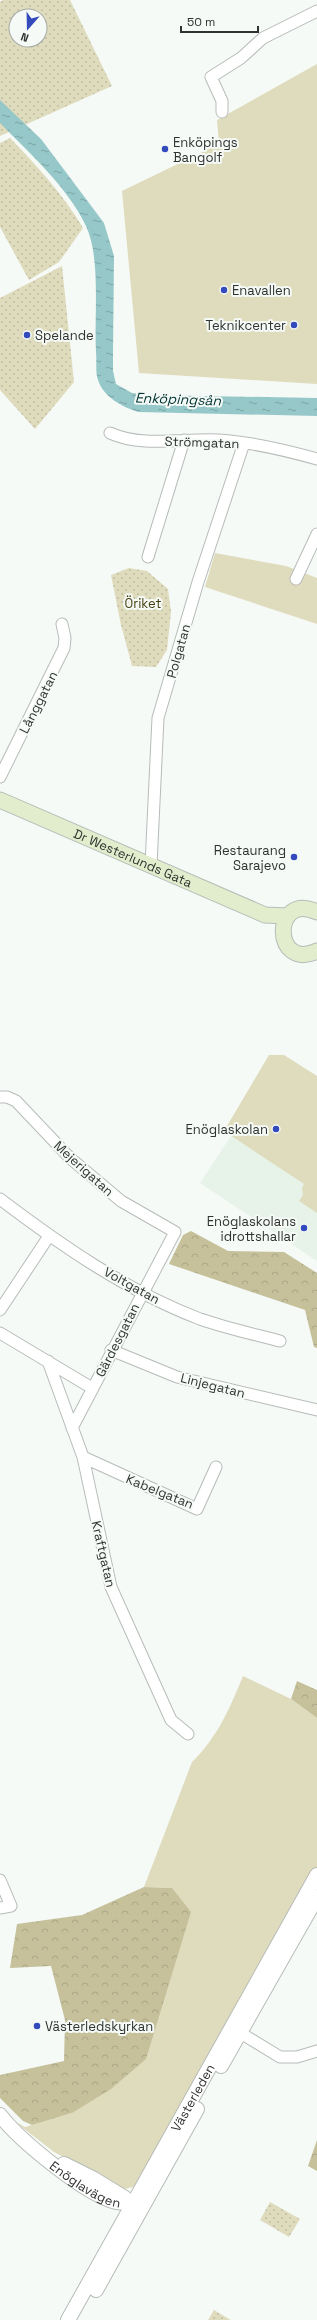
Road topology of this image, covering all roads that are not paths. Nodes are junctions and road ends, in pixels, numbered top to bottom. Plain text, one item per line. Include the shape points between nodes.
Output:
1 (317, 11) edge
2 (222, 112) dead end
3 (110, 433) dead end
4 (184, 440) junction
5 (244, 443) junction
6 (317, 459) edge
7 (317, 534) edge
8 (148, 557) dead end
9 (296, 579) dead end
10 (62, 624) dead end
11 (0, 777) edge
12 (0, 800) edge
13 (151, 865) junction
14 (317, 912) edge
15 (265, 915) junction
16 (288, 916) junction
17 (282, 931) junction
18 (317, 951) edge
19 (0, 1097) edge
20 (0, 1199) edge
21 (175, 1232) joint
22 (49, 1236) junction
23 (141, 1293) junction
24 (0, 1310) edge
25 (0, 1333) edge
26 (280, 1341) dead end
27 (111, 1350) junction
28 (48, 1361) junction
29 (92, 1388) junction
30 (317, 1410) edge
31 (72, 1428) junction
32 (83, 1458) junction
33 (216, 1467) dead end
34 (188, 1734) dead end
35 (317, 1875) edge
36 (0, 1880) edge
37 (317, 1897) edge
38 (0, 1908) edge
39 (236, 2030) junction
40 (317, 2051) edge
41 (0, 2115) edge
42 (137, 2206) junction
43 (68, 2320) edge
44 (79, 2320) edge

1 - 2 street via 263,38 241,58 211,77 222,101
3 - 4 street, Strömgatan via 140,441
4 - 5 street, Strömgatan
4 - 8 street
5 - 6 street, Strömgatan
5 - 13 street, Polgatan via 198,582 158,718
7 - 9 street
10 - 11 street, Långgatan via 64,648
12 - 13 main road, Dr Westerlunds Gata
13 - 15 main road, Dr Westerlunds Gata
14 - 16 main road, Dr Westerlunds Gata via 305,908 298,909
15 - 16 main road, Dr Westerlunds Gata
15 - 17 main road, Dr Westerlunds Gata
16 - 17 main road
17 - 18 main road, Dr Westerlunds Gata via 285,942 295,952 303,954
19 - 21 street, Mejerigatan via 7,1096 16,1101 70,1158 121,1201
20 - 22 street, Voltgatan
21 - 23 street, Gärdesgatan
22 - 23 street, Voltgatan
22 - 24 street
23 - 26 street, Voltgatan via 201,1319
23 - 27 street, Gärdesgatan
25 - 28 street
27 - 29 street, Gärdesgatan
27 - 30 street, Linjegatan via 177,1377
28 - 29 street
28 - 31 street, Kraftgatan
29 - 31 street, Gärdesgatan
31 - 32 street, Kraftgatan
32 - 33 street, Kabelgatan via 197,1509
32 - 34 street, Kraftgatan via 111,1587 171,1720
35 - 39 street, Västerleden
36 - 38 street via 11,1906
37 - 39 street, Västerleden
39 - 40 street via 280,2057 297,2057
39 - 42 street, Västerleden
41 - 42 street, Enöglavägen via 12,2130 44,2157 94,2179
42 - 43 street, Västerleden
42 - 44 street, Västerleden

